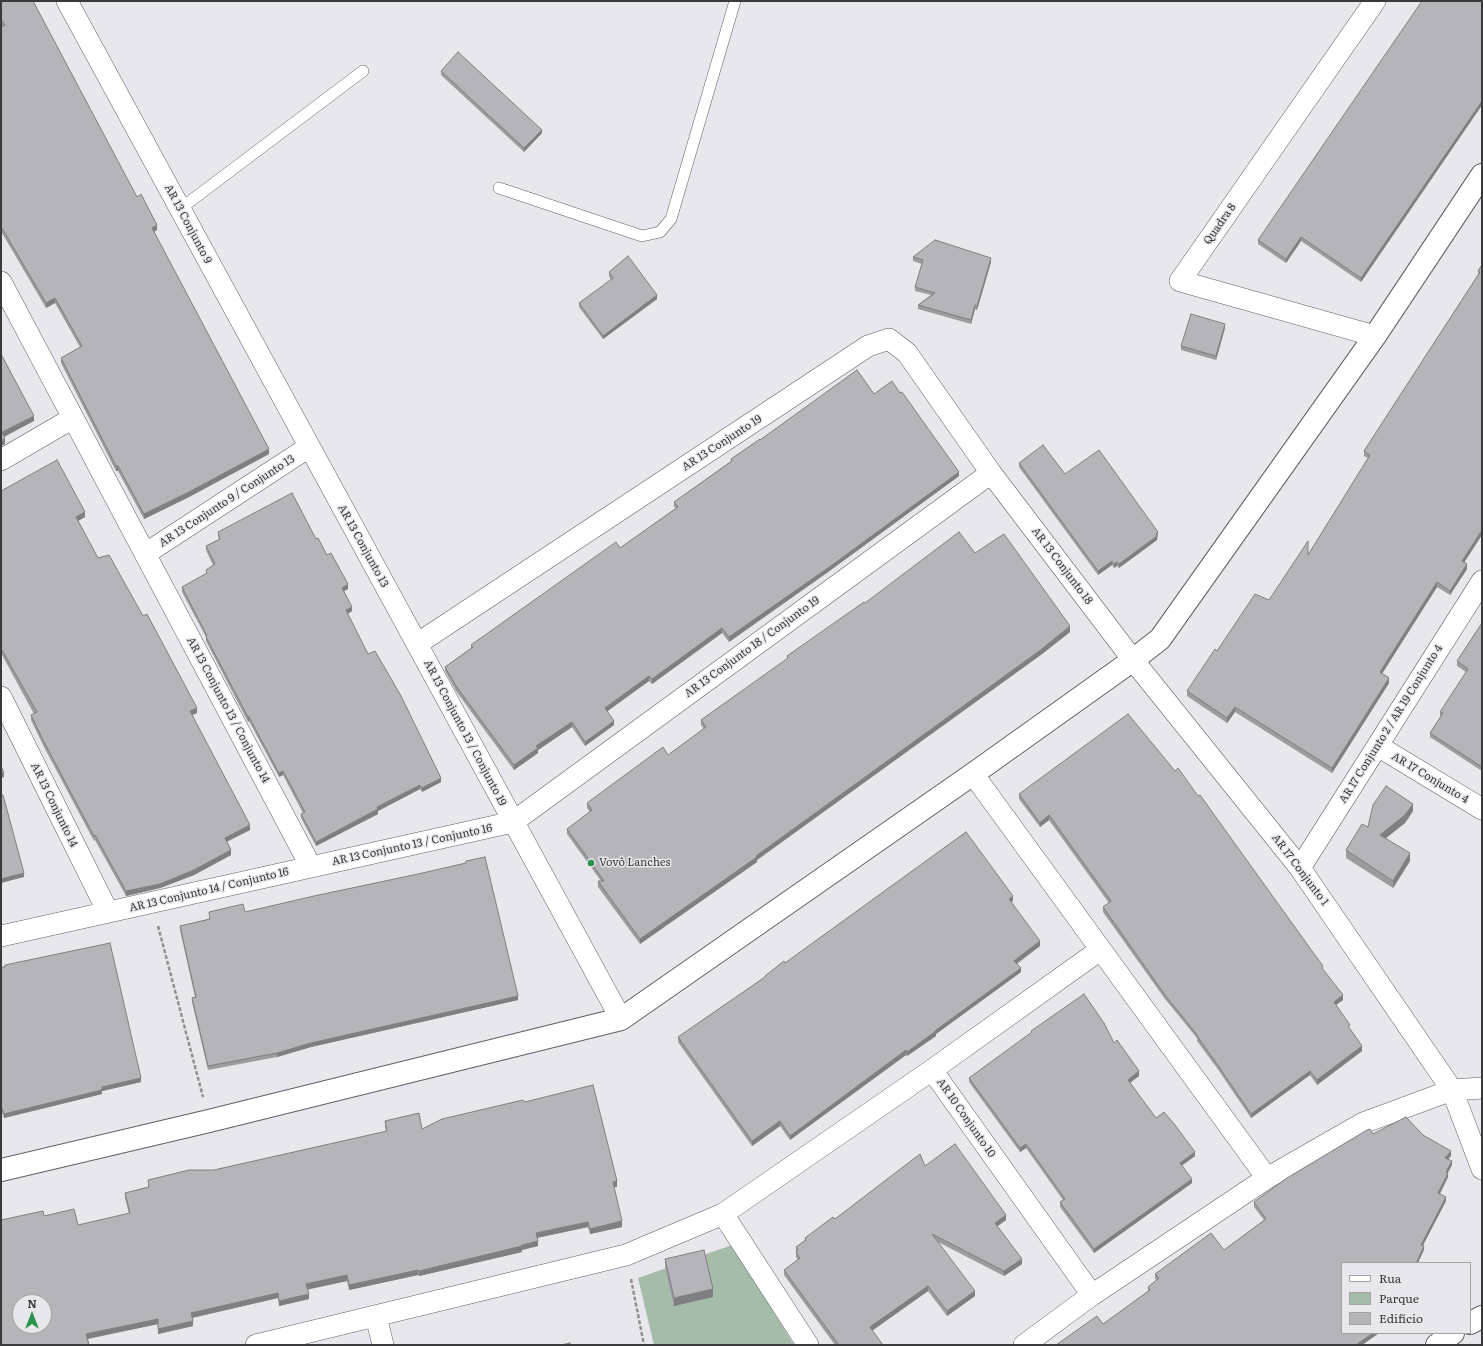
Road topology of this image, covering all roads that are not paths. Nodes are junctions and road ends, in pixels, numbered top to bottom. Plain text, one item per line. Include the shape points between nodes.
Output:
1 (67, 1) edge
2 (735, 1) edge
3 (1375, 1) edge
4 (363, 71) dead end
5 (1482, 175) edge
6 (499, 188) dead end
7 (180, 209) junction
8 (1, 282) edge
9 (1375, 336) junction
10 (73, 418) junction
11 (309, 448) junction
12 (1, 460) edge
13 (991, 473) junction
14 (144, 554) junction
15 (1482, 581) edge
16 (417, 644) junction
17 (1133, 660) junction
18 (1, 697) edge
19 (1378, 746) junction
20 (973, 774) junction
21 (1482, 809) edge
22 (513, 822) junction
23 (311, 867) junction
24 (1300, 868) junction
25 (108, 912) junction
26 (1, 936) edge
27 (1100, 950) junction
28 (621, 1019) junction
29 (932, 1070) junction
30 (1482, 1088) edge
31 (1452, 1090) junction
32 (1482, 1169) edge
33 (1, 1170) edge
34 (1267, 1178) junction
35 (723, 1214) junction
36 (1092, 1295) junction
37 (376, 1316) junction
38 (1482, 1317) edge
39 (1471, 1322) edge
40 (1452, 1334) edge
41 (256, 1345) edge
42 (383, 1345) edge
43 (808, 1345) edge
44 (1024, 1345) edge
45 (1437, 1345) edge

1 - 7 street, AR 13 Conjunto 9
2 - 6 lane via 671,219 660,232 642,236
3 - 9 street, Quadra 8 via 1180,281
4 - 7 lane
5 - 9 street
7 - 11 street, AR 13 Conjunto 9
8 - 10 street, AR 13 Conjunto 13 / Conjunto 14
9 - 17 street via 1160,639
10 - 12 street
10 - 14 street, AR 13 Conjunto 13 / Conjunto 14
11 - 14 street, AR 13 Conjunto 9 / Conjunto 13
11 - 16 street, AR 13 Conjunto 13
13 - 16 street, AR 13 Conjunto 19 via 907,353 889,340 868,346
13 - 17 street, AR 13 Conjunto 18
13 - 22 street, AR 13 Conjunto 18 / Conjunto 19
14 - 23 street, AR 13 Conjunto 13 / Conjunto 14
15 - 19 street, AR 17 Conjunto 2 / AR 19 Conjunto 4
16 - 22 street, AR 13 Conjunto 13 / Conjunto 19
17 - 20 street
17 - 24 street, AR 17 Conjunto 1
18 - 25 street, AR 13 Conjunto 14
19 - 21 street, AR 17 Conjunto 4
19 - 24 street, AR 17 Conjunto 2 / AR 19 Conjunto 4
20 - 27 street
20 - 28 street
22 - 23 street, AR 13 Conjunto 13 / Conjunto 16
22 - 28 street, AR 13 Conjunto 13 / Conjunto 19
23 - 25 street, AR 13 Conjunto 14 / Conjunto 16
24 - 31 street, AR 17 Conjunto 1
25 - 26 street, AR 13 Conjunto 14 / Conjunto 16
27 - 29 street, AR 10 Conjunto 10
27 - 34 street
28 - 33 street
29 - 35 street
29 - 36 street, AR 10 Conjunto 10
30 - 31 street
31 - 32 street, AR 17 Conjunto 1
31 - 34 street via 1363,1123
34 - 36 street
35 - 37 street via 626,1255
35 - 43 street
36 - 44 street
37 - 41 street
37 - 42 street
38 - 39 street
40 - 45 street

